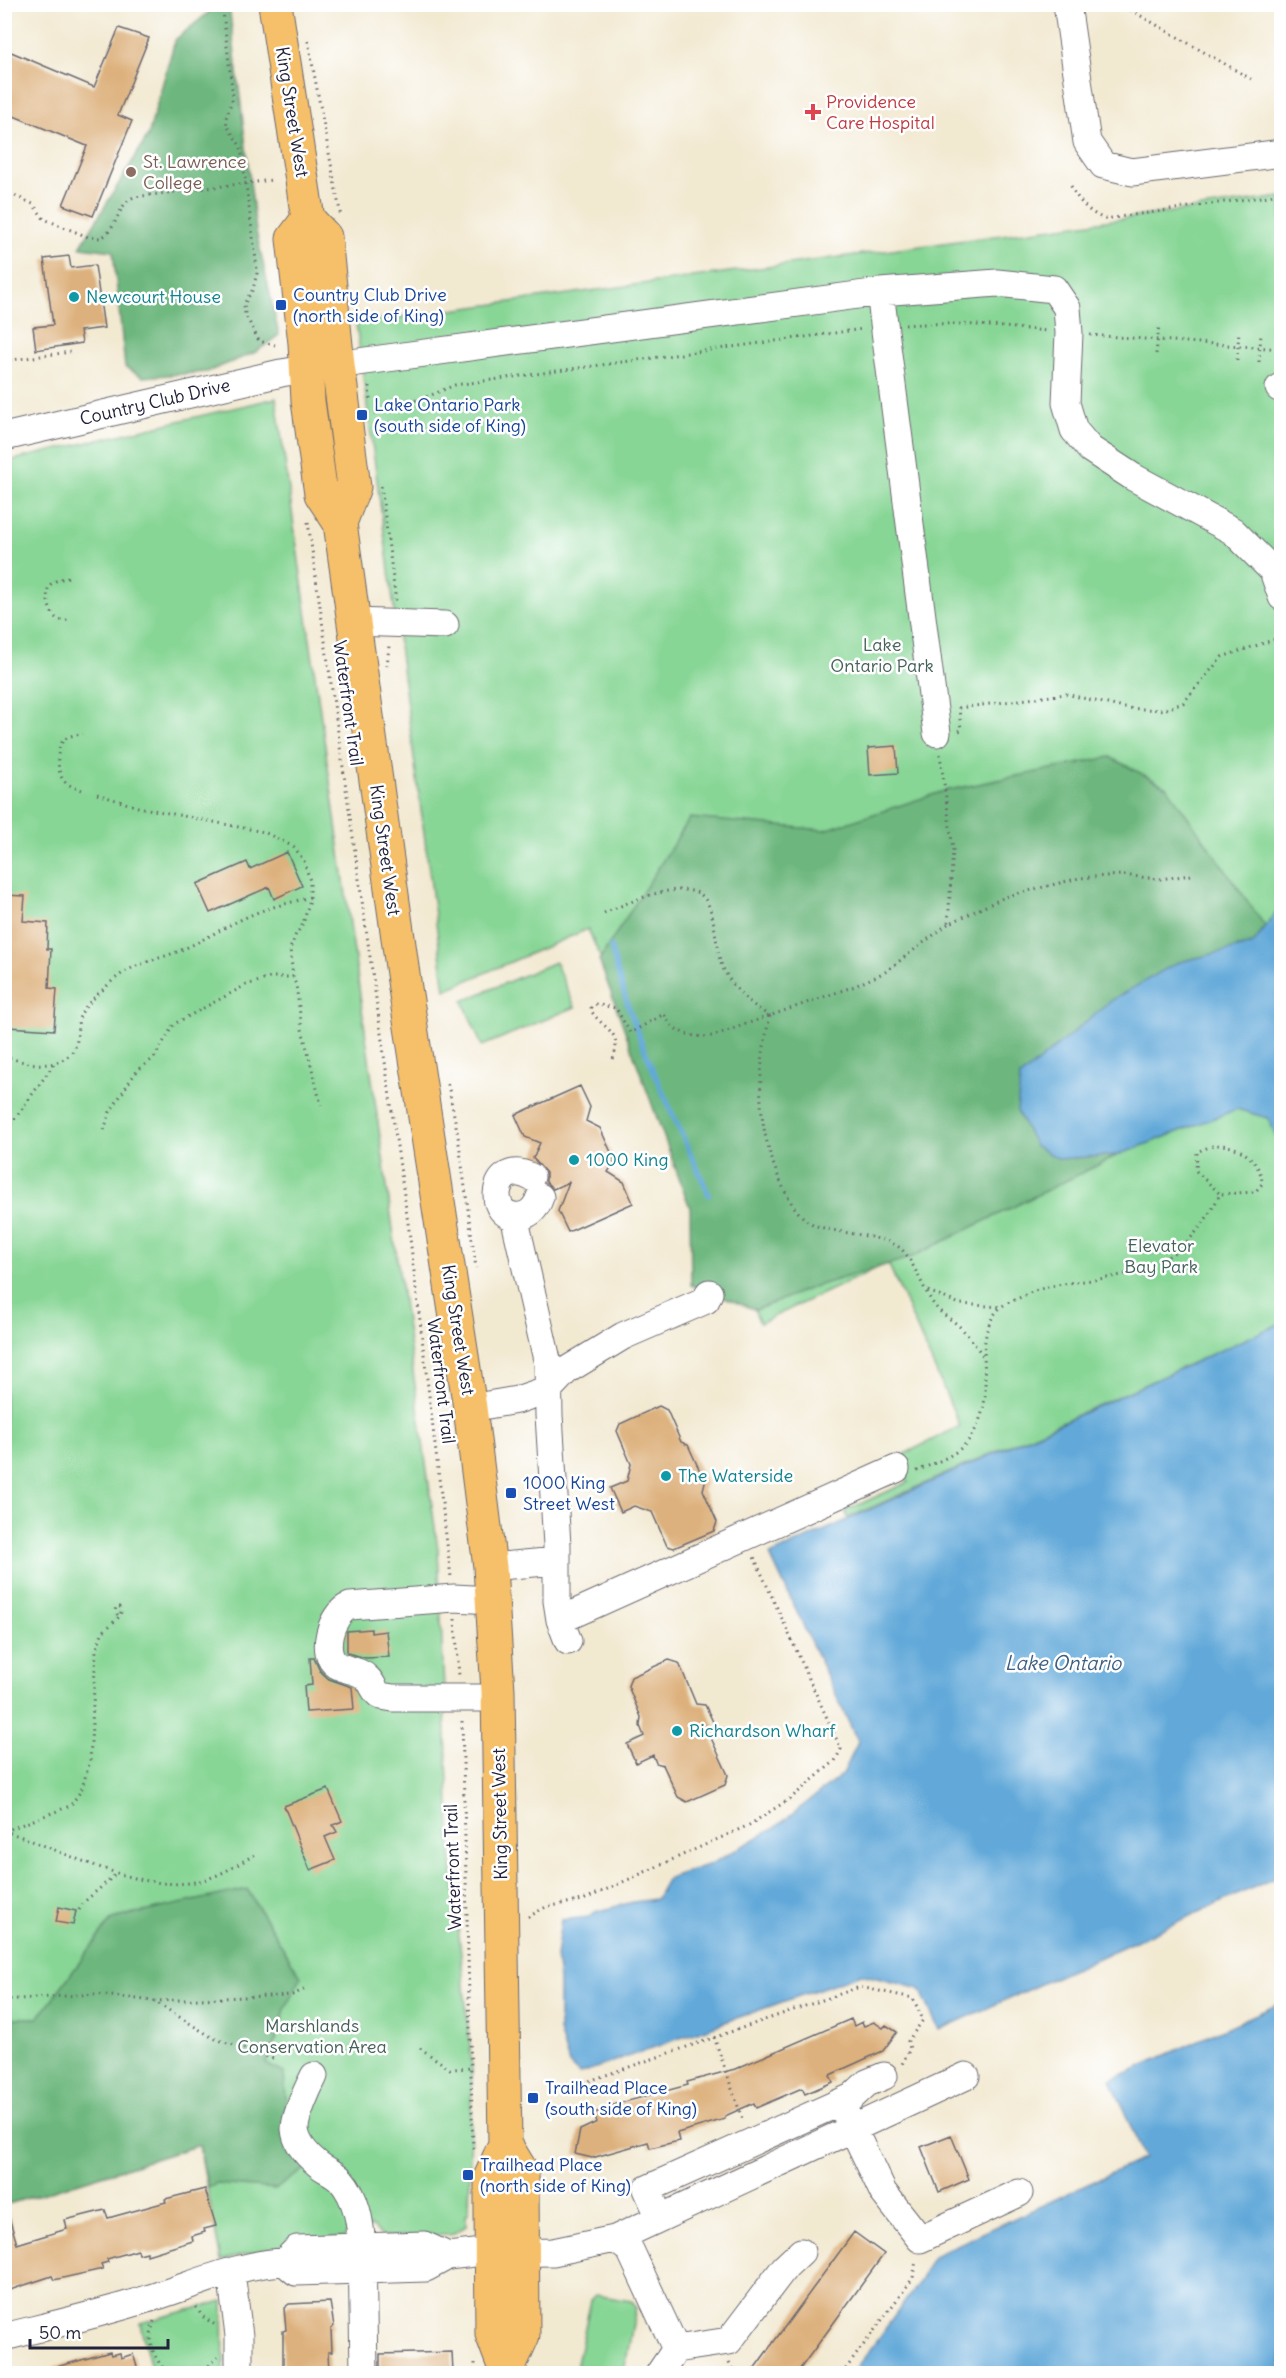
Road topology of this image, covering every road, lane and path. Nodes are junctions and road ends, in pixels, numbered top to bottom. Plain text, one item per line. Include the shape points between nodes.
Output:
1 (222, 4) edge
2 (275, 4) edge
3 (1067, 4) edge
4 (1120, 4) edge
5 (1258, 4) edge
6 (1281, 18) edge
7 (308, 38) dead end
8 (1251, 79) dead end
9 (1281, 153) edge
10 (272, 180) dead end
11 (246, 183) junction
12 (1071, 186) dead end
13 (4, 191) edge
14 (1281, 194) edge
15 (308, 219) junction
16 (343, 226) dead end
17 (880, 292) junction
18 (1159, 325) dead end
19 (884, 326) junction
20 (1239, 332) dead end
21 (1069, 333) junction
22 (1261, 333) dead end
23 (1157, 340) junction
24 (275, 345) dead end
25 (1238, 345) junction
26 (1260, 347) junction
27 (1281, 349) edge
28 (70, 352) dead end
29 (1156, 354) dead end
30 (1237, 360) dead end
31 (4, 361) edge
32 (1259, 362) dead end
33 (338, 365) junction
34 (306, 369) junction
35 (375, 413) dead end
36 (4, 437) edge
37 (306, 512) dead end
38 (340, 523) junction
39 (68, 577) dead end
40 (1281, 597) edge
41 (71, 620) dead end
42 (353, 622) junction
43 (445, 625) dead end
44 (1281, 637) edge
45 (937, 733) junction
46 (83, 734) dead end
47 (82, 790) dead end
48 (97, 794) dead end
49 (1192, 876) dead end
50 (310, 897) junction
51 (604, 913) dead end
52 (948, 924) junction
53 (293, 977) junction
54 (770, 1016) junction
55 (4, 1056) edge
56 (613, 1059) dead end
57 (54, 1064) junction
58 (321, 1106) dead end
59 (104, 1130) dead end
60 (4, 1134) edge
61 (1220, 1194) junction
62 (514, 1216) junction
63 (926, 1290) junction
64 (708, 1293) dead end
65 (1001, 1307) junction
66 (983, 1356) junction
67 (549, 1389) junction
68 (470, 1408) junction
69 (904, 1471) joint
70 (750, 1549) dead end
71 (557, 1561) junction
72 (490, 1567) junction
73 (454, 1598) junction
74 (492, 1600) junction
75 (119, 1617) dead end
76 (461, 1698) junction
77 (498, 1698) junction
78 (6, 1804) dead end
79 (5, 1832) edge
80 (254, 1855) dead end
81 (116, 1873) junction
82 (546, 1907) dead end
83 (79, 1910) dead end
84 (304, 1990) dead end
85 (4, 2000) edge
86 (154, 2001) junction
87 (714, 2037) junction
88 (420, 2048) dead end
89 (277, 2060) dead end
90 (472, 2068) junction
91 (893, 2074) joint
92 (314, 2076) dead end
93 (966, 2076) dead end
94 (549, 2091) dead end
95 (840, 2102) junction
96 (853, 2129) junction
97 (750, 2143) junction
98 (473, 2152) dead end
99 (1019, 2193) dead end
100 (660, 2218) junction
101 (615, 2239) junction
102 (920, 2239) junction
103 (801, 2252) dead end
104 (507, 2253) junction
105 (362, 2258) junction
106 (231, 2272) junction
107 (194, 2305) dead end
108 (155, 2316) dead end
109 (219, 2328) dead end
110 (4, 2337) edge
111 (676, 2349) junction
112 (229, 2365) edge
113 (507, 2372) edge
114 (168, 2373) edge
115 (203, 2373) edge
116 (364, 2373) edge
117 (658, 2373) edge
118 (842, 2373) edge

1 - 11 path via 233,97 227,126 241,147
2 - 15 main road, King Street West
3 - 9 street via 1087,142 1103,165 1132,172
4 - 8 path
5 - 6 path
7 - 16 path
10 - 11 path
11 - 13 path via 134,197 124,203 110,231 100,238 44,219 33,204
11 - 24 path via 257,273 244,304 244,314 259,341
12 - 14 path via 1091,212 1105,219
15 - 33 main road, King Street West via 325,237
15 - 34 main road, King Street West via 292,239
17 - 19 street
17 - 21 street, Country Club Drive via 998,283 1054,289 1067,308
17 - 33 street, Country Club Drive
18 - 23 path
19 - 21 path via 922,323
19 - 35 path via 455,385
19 - 45 street
20 - 25 path
21 - 23 path
21 - 40 street, Country Club Drive via 1066,403 1074,430 1090,449 1133,477 1233,531 1273,571
22 - 26 path
23 - 25 path
23 - 29 path
25 - 26 path
25 - 30 path
26 - 27 path
26 - 32 path
28 - 31 path
33 - 34 street, Country Club Drive
33 - 38 main road, King Street West via 354,487
34 - 36 street, Country Club Drive
34 - 38 main road, King Street West via 321,495
37 - 73 path, Waterfront Trail via 409,1230
38 - 42 main road, King Street West
39 - 41 path via 57,580 48,590 54,616
42 - 43 street
42 - 68 main road, King Street West
44 - 45 path via 1222,657 1183,703 1163,710 1124,708 1066,694 959,708 961,730
45 - 52 path via 953,849
46 - 47 path via 66,737 61,743 58,766 62,780
48 - 50 path via 138,807 264,832 294,847 304,861
49 - 52 path via 1079,878 1005,897
50 - 53 path via 309,909 290,950
50 - 57 path via 252,915 188,948 122,973 82,1012 78,1042 64,1060
51 - 54 path via 654,893 685,891 701,895 710,908 717,950 728,978 750,1003
52 - 54 path via 885,972
53 - 58 path via 303,1038
53 - 59 path via 273,977 246,985 174,1024 154,1058 131,1079 110,1112
54 - 56 path via 722,1034 702,1037 676,1030 664,1014 630,1033 616,1008 598,1003 591,1010 615,1037
54 - 63 path via 761,1065 761,1110 766,1146 787,1196 806,1220 816,1225 883,1240 902,1249
55 - 57 path
57 - 60 path
61 - 61 path via 1255,1192 1262,1184 1262,1173 1254,1160 1239,1150 1220,1145 1197,1152 1195,1163 1196,1171
61 - 65 path via 1208,1218 1189,1241 1164,1260 1130,1274 1057,1284
62 - 62 street via 498,1203 497,1190 504,1178 518,1173 535,1187 534,1210
62 - 67 street via 548,1364
63 - 65 path via 960,1305
63 - 66 path via 936,1307 961,1328
64 - 67 street via 706,1299 623,1336 567,1370
65 - 66 path via 990,1326
66 - 69 path via 984,1403 968,1442 954,1453
67 - 68 street via 518,1400
67 - 71 street
68 - 72 main road, King Street West
69 - 71 street via 564,1631 557,1601
70 - 82 path via 841,1749 835,1761 791,1798 749,1825 583,1900
71 - 72 street
72 - 74 main road, King Street West
73 - 74 street
73 - 76 path, Waterfront Trail
73 - 76 street via 345,1608 333,1621 329,1648 338,1666 359,1672 381,1696
74 - 77 main road, King Street West
75 - 79 path via 102,1634 96,1651 90,1761 76,1802
76 - 77 street
76 - 90 path, Waterfront Trail
77 - 104 main road, King Street West via 505,2144 522,2172
78 - 79 path
79 - 81 path
80 - 81 path via 217,1875 182,1884
81 - 83 path
84 - 86 path via 291,1995
85 - 86 path via 95,1994
86 - 89 path via 213,2038
87 - 91 path via 860,1987 913,1998 923,2020
87 - 94 path via 560,2091
87 - 97 path
88 - 90 path via 450,2068
90 - 98 path, Waterfront Trail
91 - 95 street via 867,2083
92 - 105 street via 304,2095 295,2130 304,2152 339,2178 354,2199
93 - 96 street
95 - 96 street
95 - 97 street
96 - 100 street
96 - 102 street via 883,2193
97 - 100 street via 647,2189
99 - 102 street
100 - 101 street
101 - 104 street via 552,2252
101 - 111 street via 630,2250
102 - 118 path via 913,2277
103 - 111 street via 785,2267 729,2341
104 - 105 street via 448,2256 424,2245
104 - 113 main road, King Street West via 492,2334
105 - 106 street via 296,2272 284,2262
105 - 116 street
106 - 110 street via 146,2300
106 - 112 street via 239,2336
107 - 109 path
108 - 114 path via 151,2348
111 - 117 street
112 - 115 path

